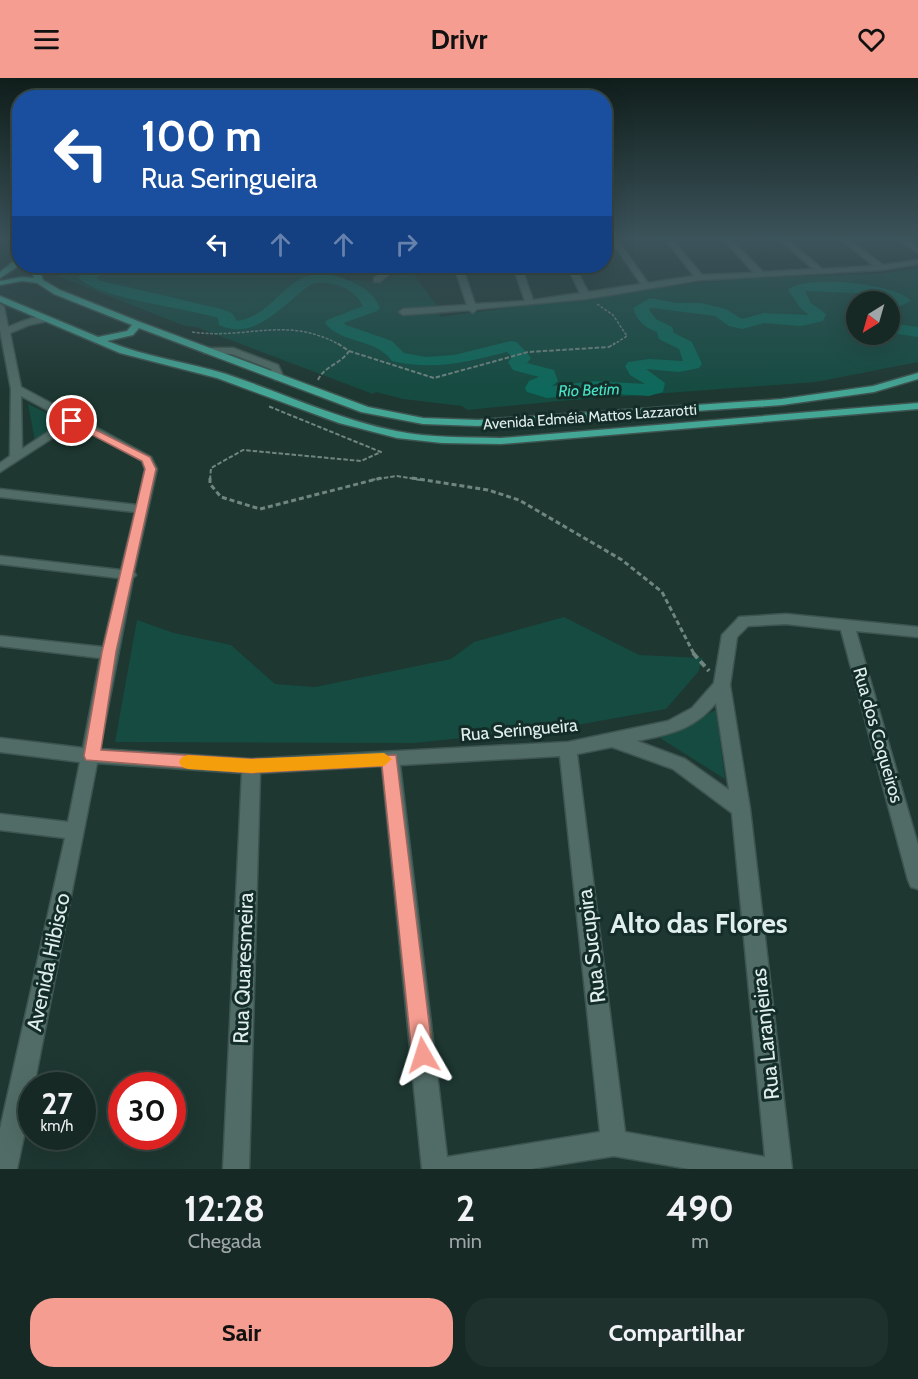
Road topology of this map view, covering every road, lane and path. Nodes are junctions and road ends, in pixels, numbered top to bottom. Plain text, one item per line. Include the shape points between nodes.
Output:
1 (54, 290) edge
2 (466, 290) edge
3 (525, 290) edge
4 (583, 290) edge
5 (623, 290) edge
6 (586, 296) junction
7 (0, 299) edge
8 (530, 303) junction
9 (0, 307) edge
10 (473, 310) junction
11 (403, 312) dead end
12 (48, 320) junction
13 (137, 324) junction
14 (7, 331) junction
15 (190, 332) dead end
16 (97, 340) junction
17 (349, 351) junction
18 (918, 376) edge
19 (325, 384) dead end
20 (13, 398) junction
21 (260, 403) dead end
22 (918, 406) edge
23 (72, 421) junction
24 (16, 457) junction
25 (0, 468) edge
26 (0, 493) edge
27 (142, 509) junction
28 (0, 560) edge
29 (129, 575) junction
30 (847, 625) junction
31 (918, 632) edge
32 (0, 641) edge
33 (109, 652) junction
34 (722, 685) junction
35 (611, 739) junction
36 (0, 745) edge
37 (568, 749) junction
38 (92, 756) junction
39 (390, 759) junction
40 (251, 766) junction
41 (741, 809) junction
42 (0, 822) edge
43 (76, 831) junction
44 (918, 880) edge
45 (614, 1143) junction
46 (4, 1169) edge
47 (236, 1169) edge
48 (435, 1169) edge
49 (448, 1169) edge
50 (763, 1169) edge
51 (779, 1169) edge

1 - 13 main road, Avenida Edméia Mattos Lazzarotti
2 - 10 street
3 - 8 street
4 - 6 street
5 - 6 street
6 - 8 street
6 - 17 path via 613,315 627,336 609,347 528,352 434,378
7 - 12 main road, Avenida Edméia Mattos Lazzarotti
8 - 10 street
9 - 14 street
10 - 11 street
12 - 14 street via 27,322
12 - 16 main road, Avenida Edméia Mattos Lazzarotti
13 - 16 main road via 129,333
13 - 18 main road, Avenida Edméia Mattos Lazzarotti via 365,410 423,421 478,423 782,402 874,389
14 - 20 street
15 - 17 path via 230,335 286,326 316,333
16 - 22 main road, Avenida Edméia Mattos Lazzarotti via 123,351 222,376 343,421 397,435 442,440 501,441
17 - 19 path via 323,370 317,379
20 - 23 street, Avenida Hibisco
20 - 24 street
21 - 34 path via 381,452 361,461 243,450 211,468 210,484 221,497 260,509 362,481 397,476 488,490 519,500 622,560 662,592 696,658
23 - 24 street
23 - 27 street, Avenida Hibisco via 147,459 151,469
24 - 25 street
26 - 27 street
27 - 29 street, Avenida Hibisco
28 - 29 street
29 - 33 street, Avenida Hibisco
30 - 31 street
30 - 34 street via 786,619 744,621 730,635
30 - 44 street, Rua dos Coqueiros
32 - 33 street
33 - 38 street, Avenida Hibisco
34 - 35 street, Rua Seringueira via 698,713 672,726
34 - 41 street, Rua Laranjeiras
35 - 37 street, Rua Seringueira
35 - 41 street via 679,764
36 - 38 street, Rua Seringueira
37 - 39 street, Rua Seringueira
37 - 45 street, Rua Sucupira
38 - 40 street, Rua Seringueira
38 - 43 street, Avenida Hibisco
39 - 40 street, Rua Seringueira
39 - 48 street
40 - 47 street, Rua Quaresmeira
41 - 51 street, Rua Laranjeiras
42 - 43 street
43 - 46 street, Avenida Hibisco
45 - 49 street
45 - 50 street

